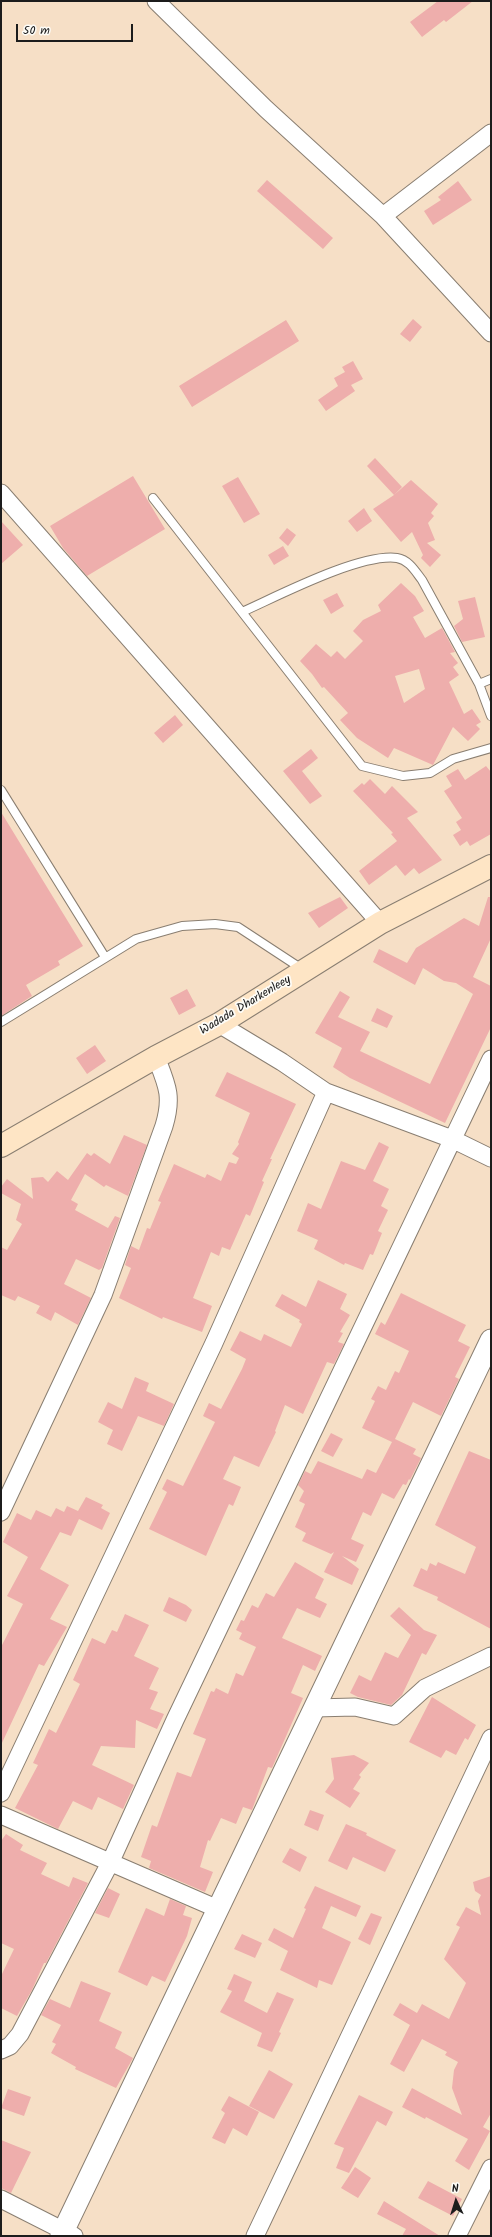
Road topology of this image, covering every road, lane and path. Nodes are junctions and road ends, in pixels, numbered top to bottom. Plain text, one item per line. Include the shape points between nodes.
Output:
1 (156, 1) edge
2 (491, 133) edge
3 (383, 216) junction
4 (491, 333) edge
5 (1, 493) edge
6 (153, 498) dead end
7 (242, 612) junction
8 (491, 678) edge
9 (479, 684) junction
10 (491, 716) edge
11 (491, 748) edge
12 (1, 790) edge
13 (491, 866) edge
14 (380, 923) junction
15 (105, 957) junction
16 (305, 971) junction
17 (1, 1022) edge
18 (219, 1024) junction
19 (156, 1057) junction
20 (491, 1059) edge
21 (326, 1092) junction
22 (452, 1138) junction
23 (1, 1146) edge
24 (491, 1158) edge
25 (491, 1340) edge
26 (1, 1512) edge
27 (491, 1656) edge
28 (314, 1708) junction
29 (491, 1738) edge
30 (1, 1793) edge
31 (1, 1816) edge
32 (110, 1863) junction
33 (218, 1909) junction
34 (1, 2050) edge
35 (491, 2168) edge
36 (1, 2199) edge
37 (66, 2234) edge
38 (255, 2236) edge
39 (457, 2236) edge

1 - 3 street via 266,109
2 - 3 street
3 - 4 street
5 - 14 street
6 - 7 lane
7 - 9 lane via 338,570 365,561 398,558 410,564 422,580
7 - 11 lane via 362,766 403,776 430,773 453,759
8 - 9 lane
9 - 10 lane
12 - 15 lane
13 - 14 main road, Wadada Dharkenleey
14 - 16 main road, Wadada Dharkenleey
15 - 16 lane via 136,939 153,933 182,926 215,924 238,926
15 - 17 lane
16 - 18 main road, Wadada Dharkenleey
18 - 19 main road, Wadada Dharkenleey
18 - 21 street
19 - 23 main road, Wadada Dharkenleey
19 - 26 street via 166,1084 170,1106 164,1126 102,1295
20 - 22 street
21 - 22 street
21 - 30 street via 214,1344
22 - 24 street
22 - 32 street via 175,1720
25 - 28 street
27 - 28 street via 424,1688 394,1716 355,1707
28 - 33 street
29 - 38 street
31 - 32 street
32 - 33 street
32 - 34 street via 20,2034 10,2046
33 - 37 street
35 - 39 street
36 - 37 street

